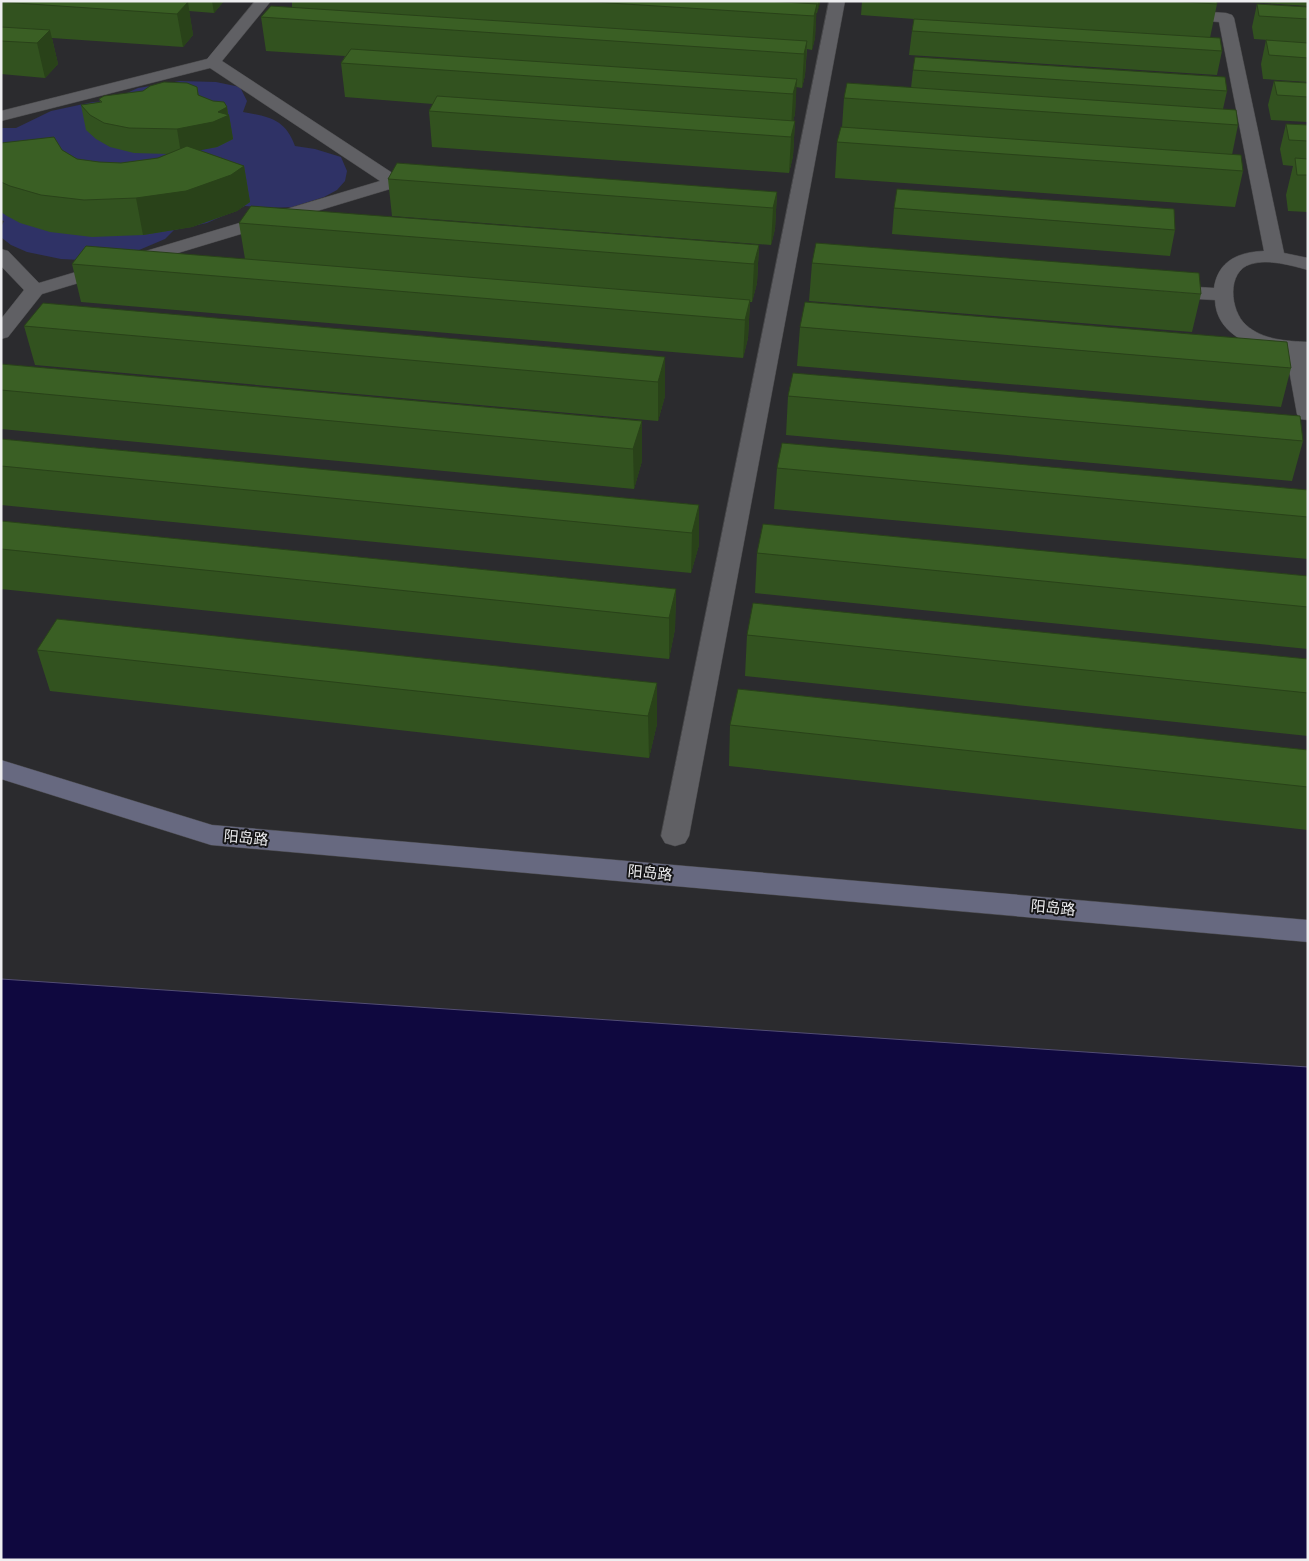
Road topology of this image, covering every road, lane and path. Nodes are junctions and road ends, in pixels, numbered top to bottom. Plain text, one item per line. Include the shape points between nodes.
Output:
1 (264, 1) edge
2 (837, 1) edge
3 (1166, 14) dead end
4 (214, 62) junction
5 (1, 116) edge
6 (394, 182) junction
7 (414, 183) edge
8 (1, 255) edge
9 (1275, 258) junction
10 (1308, 264) edge
11 (35, 290) junction
12 (1144, 290) edge
13 (1224, 295) junction
14 (1, 333) edge
15 (1302, 348) edge
16 (1308, 414) edge
17 (1, 769) edge
18 (675, 836) dead end
19 (1308, 931) edge

1 - 4 street
2 - 18 street via 786,210 796,265
3 - 9 street via 1226,18
4 - 5 street
4 - 6 street
6 - 7 street
6 - 11 street
8 - 11 street
9 - 10 street
9 - 13 street via 1237,262 1226,274
11 - 14 street
12 - 13 street
13 - 15 street via 1227,312 1239,331 1264,344
15 - 16 street
17 - 19 main road, 阳岛路 via 211,835

